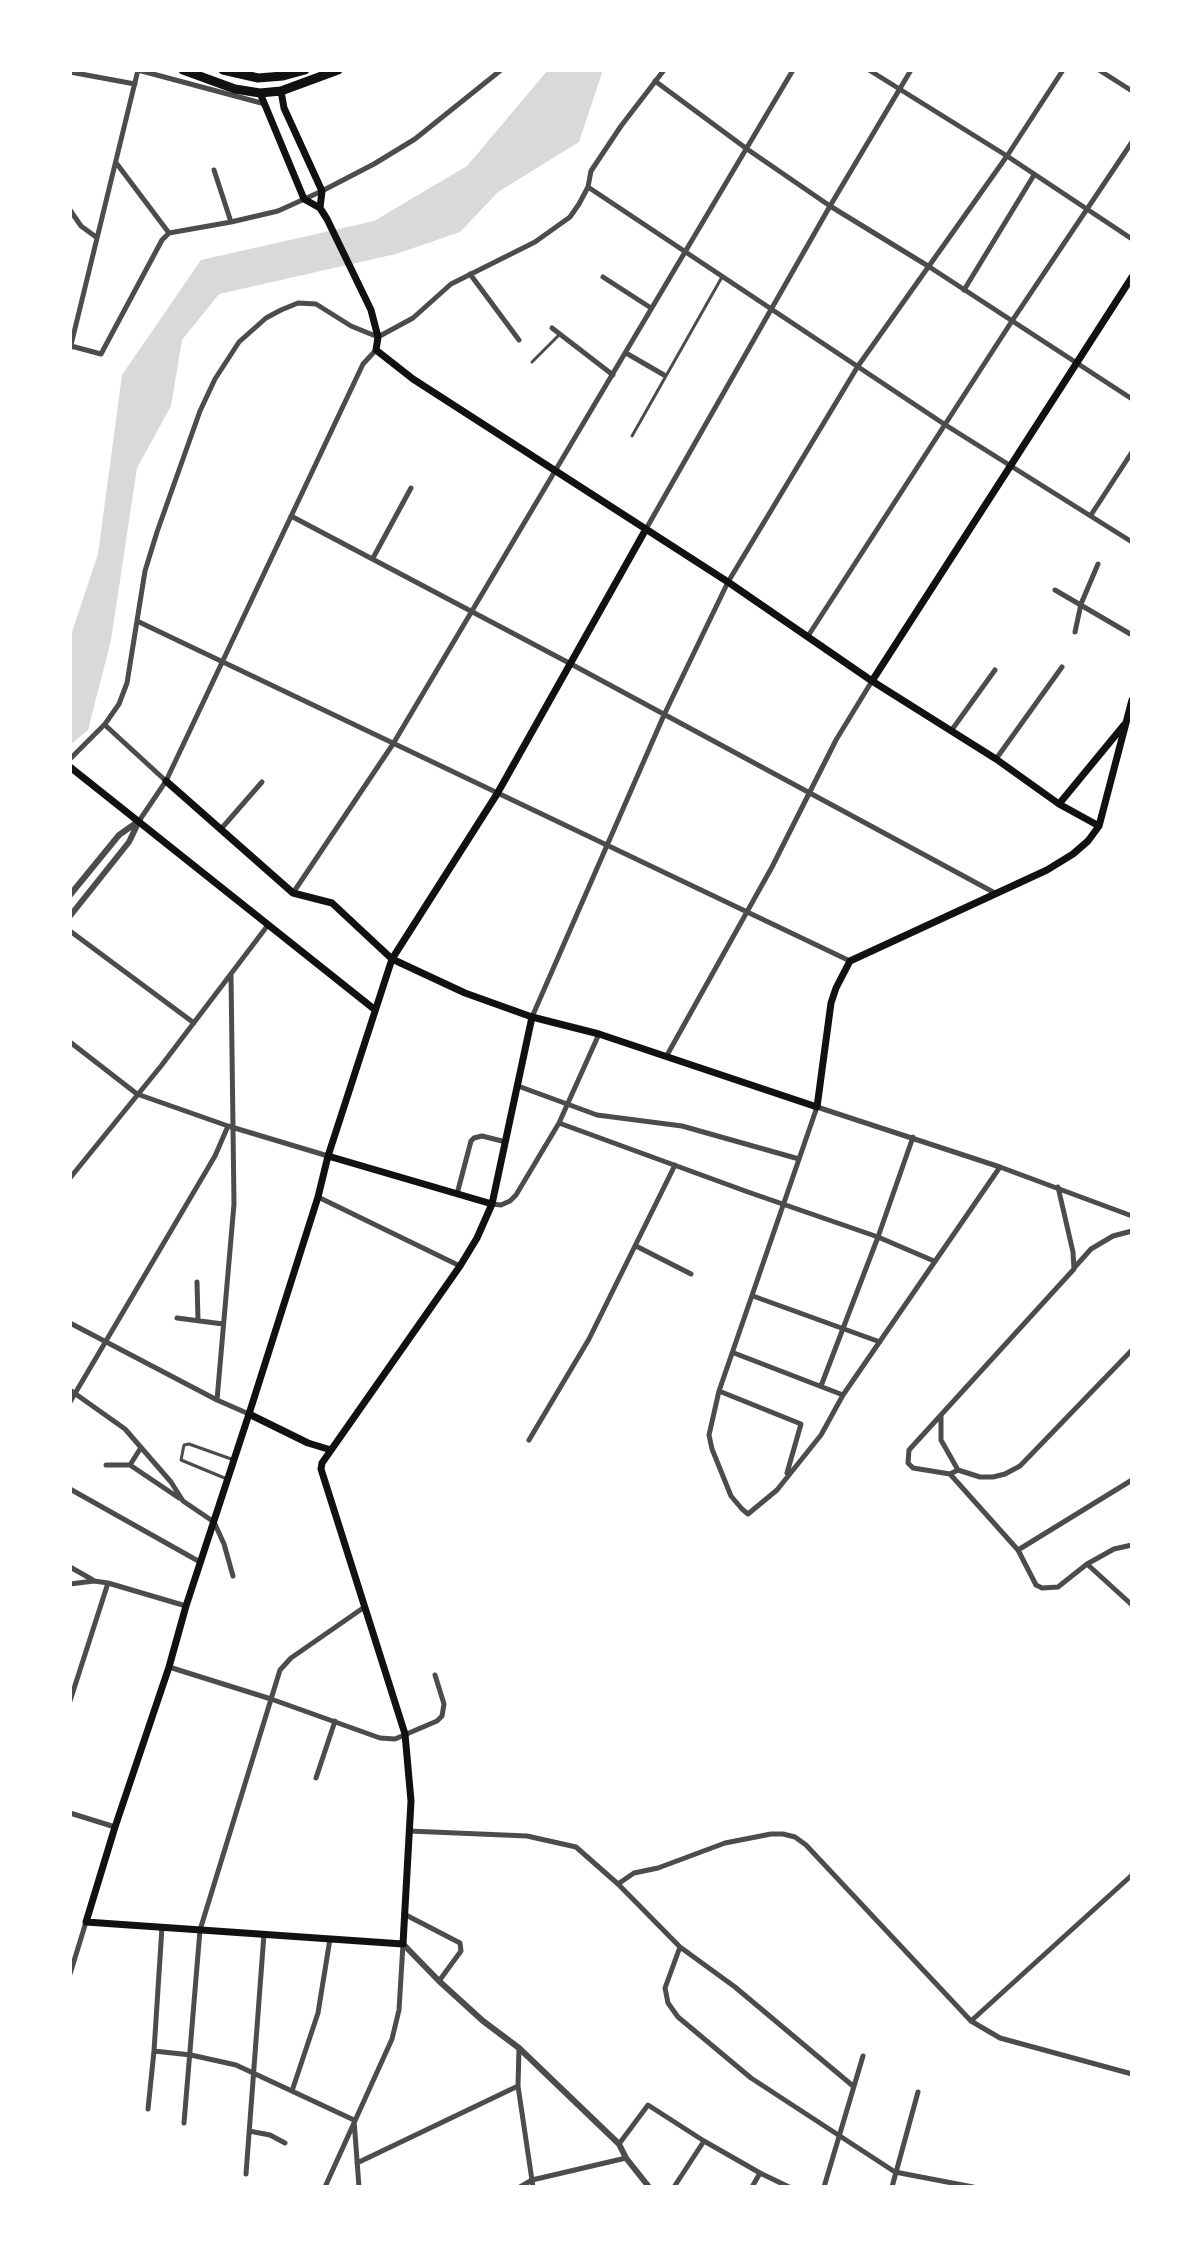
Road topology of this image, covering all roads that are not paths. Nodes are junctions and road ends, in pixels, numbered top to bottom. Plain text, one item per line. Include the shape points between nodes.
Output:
1 (138, 70) edge
2 (183, 70) edge
3 (223, 70) edge
4 (305, 70) edge
5 (338, 70) edge
6 (501, 70) edge
7 (664, 70) edge
8 (793, 70) edge
9 (869, 70) edge
10 (911, 70) edge
11 (1063, 70) edge
12 (1099, 70) edge
13 (70, 72) edge
14 (655, 81) junction
15 (135, 84) junction
16 (900, 90) junction
17 (281, 91) junction
18 (1132, 91) edge
19 (260, 93) junction
20 (266, 104) junction
21 (1132, 142) edge
22 (747, 149) junction
23 (1007, 156) junction
24 (116, 163) junction
25 (214, 170) dead end
26 (1034, 175) junction
27 (588, 187) junction
28 (322, 191) junction
29 (304, 199) junction
30 (830, 206) junction
31 (320, 208) junction
32 (1086, 209) junction
33 (70, 210) edge
34 (231, 222) junction
35 (169, 233) junction
36 (96, 237) junction
37 (1132, 239) edge
38 (685, 253) junction
39 (928, 266) junction
40 (470, 274) junction
41 (603, 277) dead end
42 (722, 277) junction
43 (1132, 277) edge
44 (964, 290) junction
45 (651, 308) junction
46 (772, 310) junction
47 (1012, 321) junction
48 (552, 328) dead end
49 (560, 334) junction
50 (378, 337) junction
51 (519, 340) dead end
52 (70, 348) edge
53 (376, 350) junction
54 (626, 353) junction
55 (532, 362) dead end
56 (1076, 364) junction
57 (858, 366) junction
58 (613, 375) junction
59 (664, 375) junction
60 (1132, 399) edge
61 (944, 424) junction
62 (632, 436) dead end
63 (1132, 452) edge
64 (1011, 465) junction
65 (555, 472) junction
66 (411, 488) dead end
67 (1091, 515) junction
68 (291, 516) junction
69 (646, 529) junction
70 (1132, 542) edge
71 (373, 558) junction
72 (1098, 564) dead end
73 (728, 582) junction
74 (1055, 590) dead end
75 (1081, 604) junction
76 (473, 611) junction
77 (137, 621) junction
78 (1075, 632) dead end
79 (1132, 635) edge
80 (808, 637) junction
81 (222, 661) junction
82 (571, 664) junction
83 (1062, 667) dead end
84 (995, 670) dead end
85 (872, 681) junction
86 (1132, 700) edge
87 (664, 715) junction
88 (1126, 723) junction
89 (105, 724) junction
90 (950, 732) junction
91 (393, 744) junction
92 (70, 759) edge
93 (996, 759) junction
94 (71, 768) edge
95 (166, 781) junction
96 (262, 782) dead end
97 (810, 792) junction
98 (497, 794) junction
99 (1059, 804) junction
100 (139, 821) junction
101 (1099, 826) junction
102 (220, 830) junction
103 (608, 846) junction
104 (293, 893) junction
105 (996, 893) junction
106 (70, 895) edge
107 (746, 912) junction
108 (70, 916) edge
109 (268, 924) junction
110 (70, 931) edge
111 (392, 959) junction
112 (850, 961) junction
113 (231, 975) junction
114 (374, 1009) junction
115 (532, 1017) junction
116 (194, 1023) junction
117 (599, 1034) junction
118 (70, 1042) edge
119 (666, 1057) junction
120 (518, 1086) junction
121 (137, 1094) junction
122 (566, 1103) junction
123 (817, 1107) junction
124 (559, 1123) junction
125 (231, 1127) junction
126 (913, 1137) junction
127 (506, 1142) junction
128 (328, 1156) junction
129 (799, 1159) junction
130 (675, 1165) junction
131 (1000, 1167) junction
132 (70, 1178) edge
133 (1058, 1187) junction
134 (457, 1194) junction
135 (318, 1197) junction
136 (492, 1204) junction
137 (785, 1204) junction
138 (1132, 1216) edge
139 (1132, 1231) edge
140 (878, 1237) junction
141 (636, 1246) junction
142 (934, 1261) junction
143 (460, 1266) junction
144 (1074, 1269) junction
145 (691, 1274) dead end
146 (197, 1282) dead end
147 (753, 1296) junction
148 (177, 1318) dead end
149 (198, 1320) junction
150 (70, 1323) edge
151 (223, 1324) junction
152 (844, 1328) junction
153 (106, 1342) junction
154 (880, 1342) junction
155 (1132, 1350) edge
156 (734, 1353) junction
157 (821, 1386) junction
158 (719, 1391) junction
159 (73, 1392) edge
160 (843, 1395) junction
161 (217, 1400) junction
162 (70, 1402) edge
163 (249, 1414) junction
164 (941, 1414) junction
165 (529, 1440) dead end
166 (140, 1449) junction
167 (331, 1450) junction
168 (234, 1460) junction
169 (106, 1465) dead end
170 (130, 1465) junction
171 (958, 1470) junction
172 (950, 1474) junction
173 (786, 1477) junction
174 (228, 1479) junction
175 (1132, 1480) edge
176 (70, 1489) edge
177 (183, 1501) junction
178 (214, 1522) junction
179 (1132, 1545) edge
180 (1018, 1550) junction
181 (200, 1562) junction
182 (1087, 1564) junction
183 (70, 1567) edge
184 (233, 1576) dead end
185 (94, 1581) junction
186 (108, 1583) junction
187 (70, 1584) edge
188 (1132, 1605) edge
189 (186, 1606) junction
190 (363, 1608) junction
191 (169, 1667) junction
192 (435, 1675) dead end
193 (271, 1699) junction
194 (70, 1701) edge
195 (335, 1721) junction
196 (405, 1734) junction
197 (316, 1778) dead end
198 (70, 1813) edge
199 (115, 1827) junction
200 (409, 1831) junction
201 (1132, 1875) edge
202 (618, 1884) junction
203 (404, 1914) junction
204 (86, 1922) junction
205 (162, 1927) junction
206 (200, 1930) junction
207 (264, 1934) junction
208 (330, 1939) junction
209 (403, 1944) junction
210 (680, 1947) junction
211 (70, 1974) edge
212 (439, 1981) junction
213 (971, 2021) junction
214 (519, 2048) junction
215 (154, 2051) junction
216 (191, 2055) junction
217 (863, 2056) dead end
218 (253, 2074) junction
219 (1132, 2074) edge
220 (518, 2086) junction
221 (853, 2086) junction
222 (292, 2091) junction
223 (918, 2092) dead end
224 (148, 2109) dead end
225 (354, 2120) junction
226 (184, 2123) dead end
227 (249, 2131) junction
228 (839, 2133) junction
229 (704, 2141) junction
230 (285, 2143) dead end
231 (619, 2144) junction
232 (626, 2158) junction
233 (357, 2163) junction
234 (895, 2172) junction
235 (760, 2173) junction
236 (246, 2174) dead end
237 (532, 2183) edge
238 (325, 2187) edge
239 (359, 2187) edge
240 (520, 2187) edge
241 (649, 2187) edge
242 (674, 2187) edge
243 (752, 2187) edge
244 (789, 2187) edge
245 (824, 2187) edge
246 (892, 2187) edge
247 (973, 2187) edge

1 - 15 street
1 - 20 street
2 - 19 highway
3 - 4 highway via 258,78
5 - 17 highway
6 - 28 street via 415,139
7 - 14 street
8 - 22 street
9 - 16 street
10 - 16 street
11 - 23 street
12 - 18 street
13 - 15 street
14 - 22 street
14 - 27 street via 591,171
15 - 24 street
16 - 23 street
16 - 30 street
17 - 19 highway
17 - 28 main road
19 - 20 main road
20 - 29 main road
21 - 32 street
22 - 30 street
22 - 38 street
23 - 26 street
23 - 39 street
24 - 35 street
24 - 36 street
25 - 34 street
26 - 32 street
26 - 44 street
27 - 38 street
27 - 40 street via 558,227
28 - 29 street
28 - 31 main road
29 - 31 main road
29 - 34 street
30 - 39 street
30 - 46 street
31 - 50 main road via 371,310
32 - 37 street
32 - 47 street
33 - 36 street
34 - 35 street
35 - 52 street via 101,354
36 - 52 street
38 - 42 street
38 - 45 street
39 - 44 street
39 - 57 street
40 - 50 street via 413,318
40 - 51 street
41 - 45 street
42 - 46 street
42 - 59 lane
43 - 56 main road
44 - 47 street
45 - 54 street
46 - 57 street
46 - 69 street
47 - 56 street
47 - 61 street
48 - 49 street
49 - 55 lane
49 - 58 street
50 - 53 main road
50 - 77 street via 316,304 298,303 266,318 239,342 215,379 176,476 145,571
53 - 65 main road
53 - 68 street via 363,364
54 - 58 street
54 - 59 street
56 - 60 street
56 - 64 main road
57 - 61 street
57 - 73 street
58 - 65 street
59 - 62 lane
61 - 64 street
61 - 80 street
63 - 67 street
64 - 67 street
64 - 85 main road
65 - 69 main road
65 - 76 street
66 - 71 street
67 - 70 street
68 - 71 street
68 - 81 street
69 - 73 main road
69 - 82 main road
71 - 76 street
72 - 75 street
73 - 80 main road
73 - 87 street
74 - 75 street
75 - 78 street
75 - 79 street
76 - 82 street
76 - 91 street
77 - 81 street
77 - 89 street via 127,683
80 - 85 main road
81 - 91 street
81 - 95 street
82 - 87 street
82 - 98 main road
83 - 93 street
84 - 90 street
85 - 90 main road
85 - 97 street
86 - 88 main road
87 - 97 street
87 - 103 street
88 - 99 main road
88 - 101 main road
89 - 92 street
89 - 95 street
90 - 93 main road
91 - 98 street
91 - 104 street
93 - 99 main road
94 - 100 main road
95 - 100 street
95 - 102 main road
96 - 102 street
97 - 105 street
97 - 107 street
98 - 103 street
98 - 111 main road
99 - 101 main road
100 - 106 street via 119,835
100 - 108 street via 129,842
100 - 109 main road
101 - 105 main road via 1073,854
102 - 104 main road
103 - 107 street
103 - 115 street
104 - 111 main road via 332,903
105 - 112 main road
107 - 112 street
107 - 119 street
109 - 113 street
109 - 114 main road
110 - 116 street
111 - 114 main road
111 - 115 main road
112 - 123 main road via 831,1003
113 - 116 street
113 - 125 street
114 - 128 main road
115 - 117 main road
115 - 120 main road
116 - 121 street
117 - 119 main road
117 - 122 street
118 - 121 street
119 - 123 main road
120 - 122 street
120 - 127 main road
121 - 125 street
121 - 132 street
122 - 124 street
122 - 129 street via 597,1115 682,1126
123 - 126 street
123 - 129 street
124 - 130 street
124 - 136 street via 516,1195 501,1205
125 - 128 street
125 - 151 street via 234,1204
125 - 153 street
126 - 131 street
126 - 140 street
127 - 134 street via 482,1136 471,1141
127 - 136 main road
128 - 134 main road
128 - 135 main road
129 - 137 street
130 - 137 street
130 - 141 street
131 - 133 street
131 - 142 street
133 - 138 street
133 - 144 street
134 - 136 main road
135 - 143 street
135 - 163 main road
136 - 143 main road
137 - 140 street
137 - 147 street
139 - 144 street via 1091,1249
140 - 142 street
140 - 152 street
141 - 145 street
141 - 165 street
142 - 154 street
143 - 167 main road
144 - 164 street
146 - 149 street
147 - 152 street
147 - 156 street
148 - 149 street
149 - 151 street
150 - 153 street
151 - 161 street
152 - 154 street
152 - 157 street
153 - 159 street
153 - 161 street
154 - 160 street
155 - 171 street via 1020,1466 993,1477
156 - 157 street
156 - 158 street
157 - 160 street
158 - 173 street via 801,1424
158 - 173 street via 709,1435 738,1506 748,1514
159 - 162 street
159 - 166 street via 125,1429
160 - 173 street via 821,1435
161 - 163 street
163 - 167 main road
163 - 168 main road
164 - 171 street via 941,1440
164 - 172 street via 909,1450 908,1463
166 - 170 street
166 - 177 street
167 - 190 main road via 321,1474
168 - 174 main road
168 - 174 lane via 187,1443 180,1454 182,1462
169 - 170 street
170 - 177 street
171 - 172 street
172 - 180 street
174 - 178 main road
175 - 180 street
176 - 181 street
177 - 178 street
178 - 181 main road
178 - 184 street
179 - 182 street
180 - 182 street via 1042,1588 1058,1587
181 - 189 main road
182 - 188 street
183 - 185 street
185 - 186 street
185 - 187 street
186 - 189 street
186 - 194 street
189 - 191 main road
190 - 193 street via 291,1658 280,1670
190 - 196 main road
191 - 193 street
191 - 199 main road
192 - 196 street via 442,1716
193 - 195 street
193 - 206 street
195 - 196 street via 380,1738
195 - 197 street
196 - 200 main road via 412,1788
198 - 199 street
199 - 204 main road
200 - 202 street via 527,1836 576,1847
200 - 203 main road
201 - 213 street
202 - 210 street
202 - 213 street via 634,1873 725,1843 771,1834 795,1837
203 - 209 main road
203 - 212 street via 460,1943 461,1951
204 - 205 main road
204 - 211 street
205 - 206 main road
205 - 215 street
206 - 207 main road
206 - 216 street
207 - 208 main road
207 - 218 street
208 - 209 main road
208 - 222 street via 318,2013
209 - 212 street
209 - 225 street via 396,2026
210 - 221 street
210 - 228 street via 665,1988 678,2017 751,2078
212 - 214 street
213 - 219 street via 1000,2038
214 - 220 street
214 - 231 street
215 - 216 street
215 - 224 street
216 - 218 street
216 - 226 street
217 - 221 street
218 - 222 street
218 - 227 street
220 - 233 street
220 - 237 street
221 - 228 street
222 - 225 street
223 - 234 street
225 - 233 street
225 - 238 street
227 - 230 street
227 - 236 street
228 - 234 street
228 - 245 street
229 - 231 street via 648,2105
229 - 235 street
229 - 242 street
231 - 232 street
232 - 237 street
232 - 241 street
233 - 239 street
234 - 246 street
234 - 247 street
235 - 243 street
235 - 244 street
237 - 240 street

